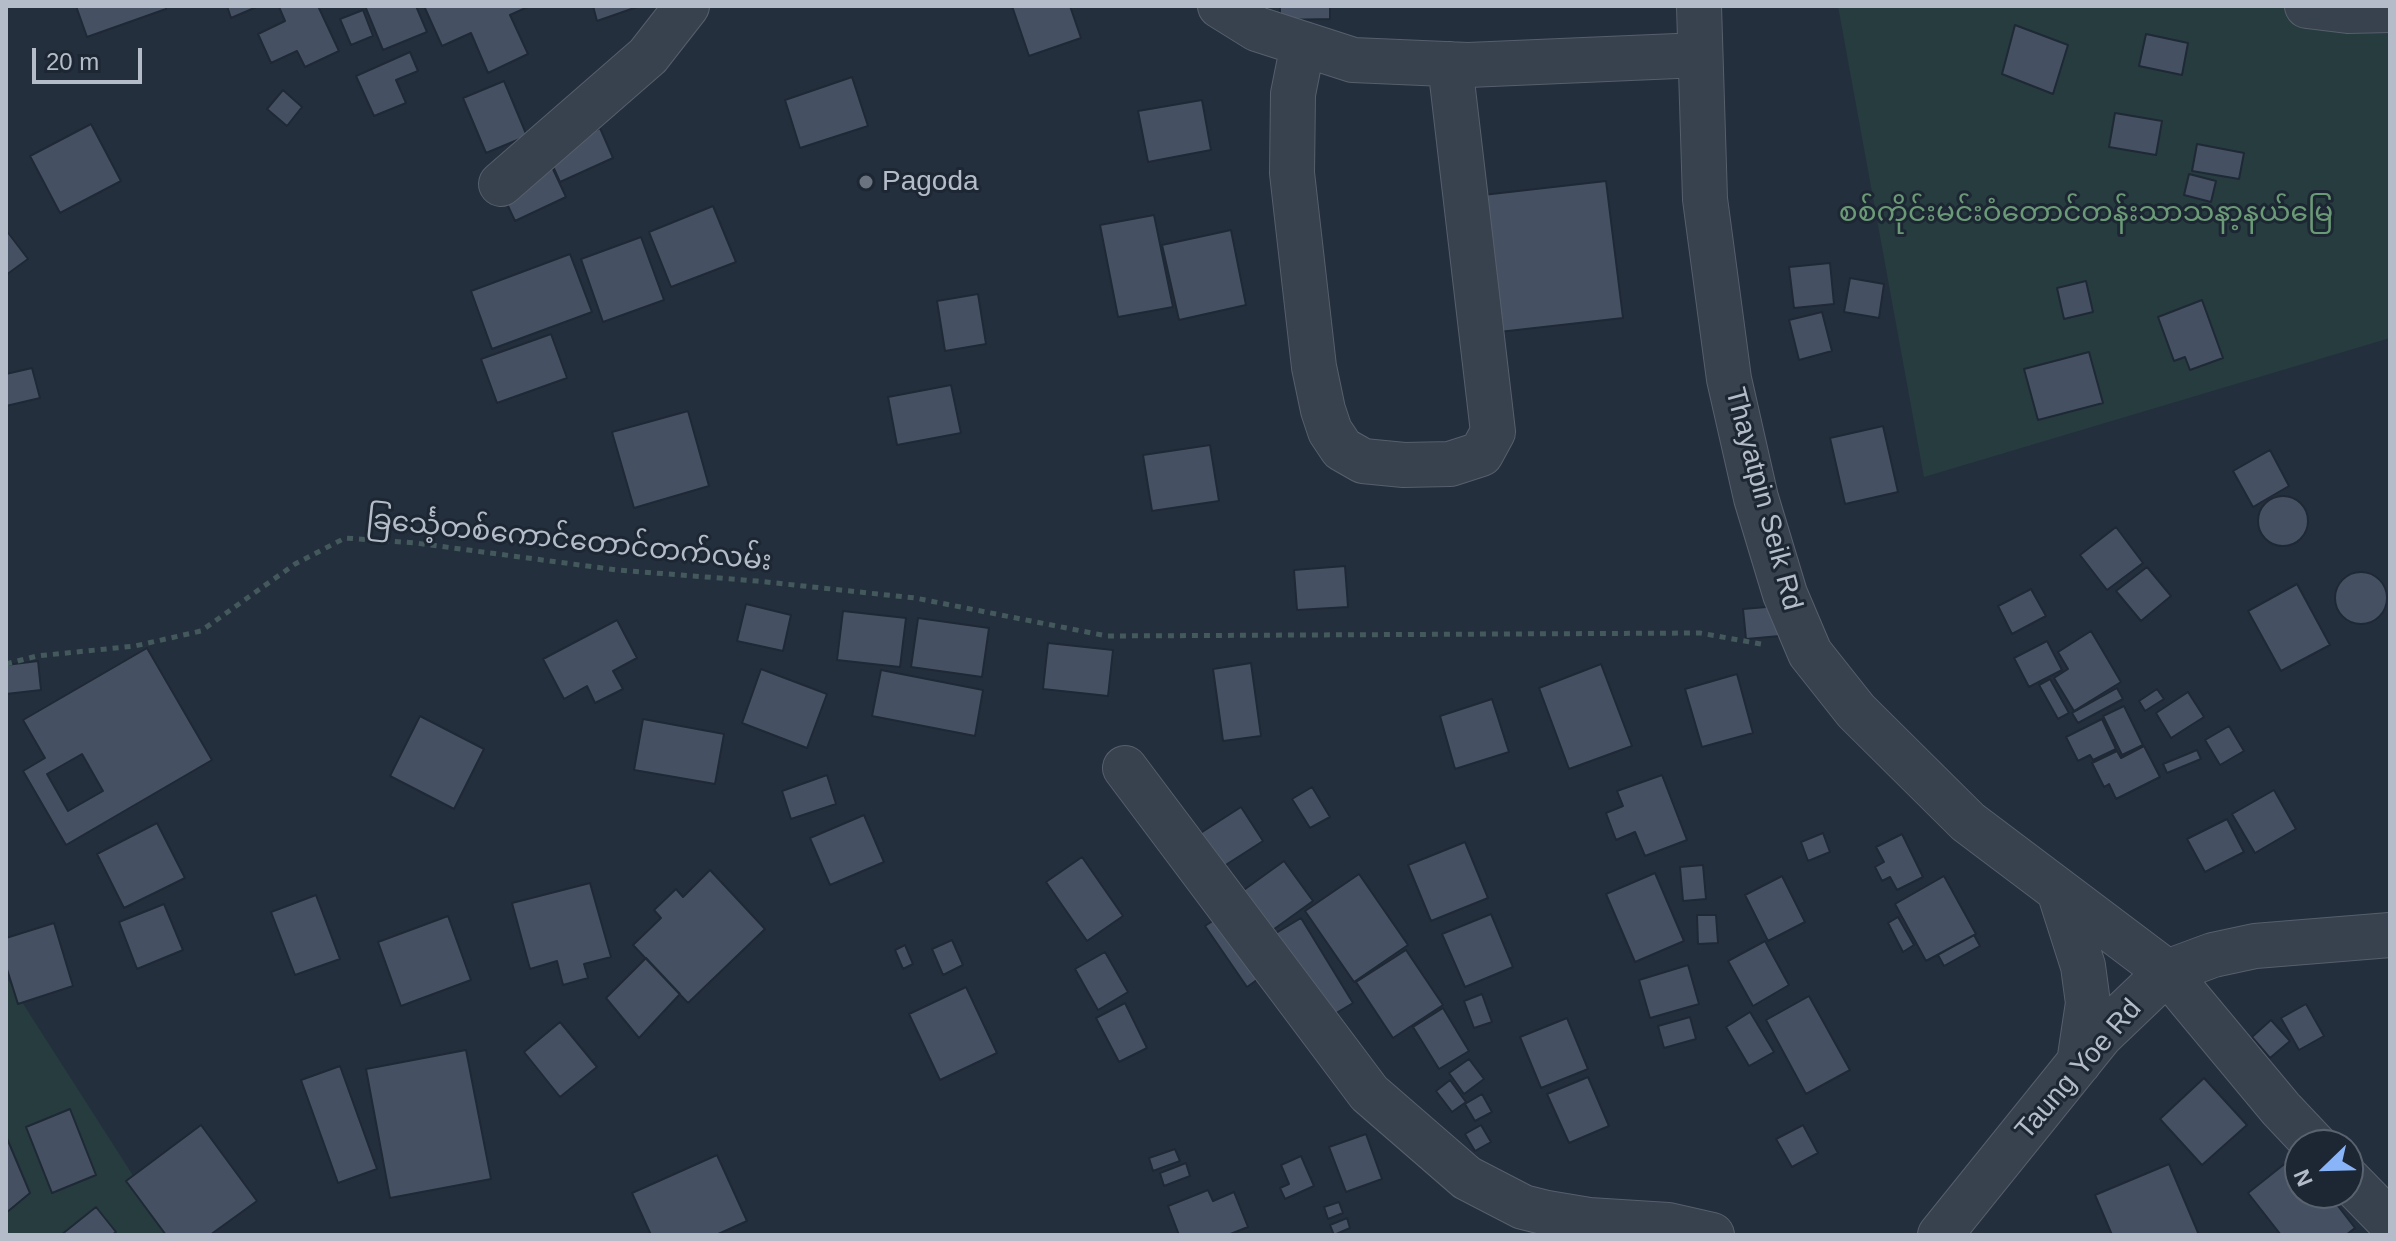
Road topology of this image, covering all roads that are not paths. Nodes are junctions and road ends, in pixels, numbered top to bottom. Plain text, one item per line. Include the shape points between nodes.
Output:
1 (687, 6) edge
2 (1220, 6) edge
3 (1699, 6) edge
4 (2307, 6) edge
5 (2390, 10) edge
6 (1303, 44) junction
7 (1700, 55) junction
8 (1450, 64) junction
9 (501, 184) dead end
10 (1125, 768) dead end
11 (2060, 894) junction
12 (2390, 935) edge
13 (2167, 972) junction
14 (2079, 1066) junction
15 (2300, 1129) edge
16 (2364, 1195) edge
17 (2390, 1222) edge
18 (1712, 1235) edge
19 (1940, 1235) edge

1 - 9 street via 648,56
2 - 6 street via 1257,29
3 - 7 street, Thayatpin Seik Rd
4 - 5 street
6 - 8 street via 1353,60
6 - 8 street via 1293,94 1292,173 1314,367 1330,431 1342,449 1363,461 1450,464 1481,454 1493,432
7 - 8 street
7 - 11 street, Thayatpin Seik Rd via 1705,199 1729,379 1760,511 1810,653 1856,711 1968,822
10 - 18 street via 1369,1093 1467,1178 1523,1207 1547,1213 1668,1225
11 - 13 street, Thayatpin Seik Rd
11 - 14 street via 2083,966 2088,1003
12 - 13 street, Taung Yoe Rd via 2255,946
13 - 14 street, Taung Yoe Rd via 2101,1035
13 - 15 street, Thayatpin Seik Rd
14 - 19 street, Taung Yoe Rd
16 - 17 street

